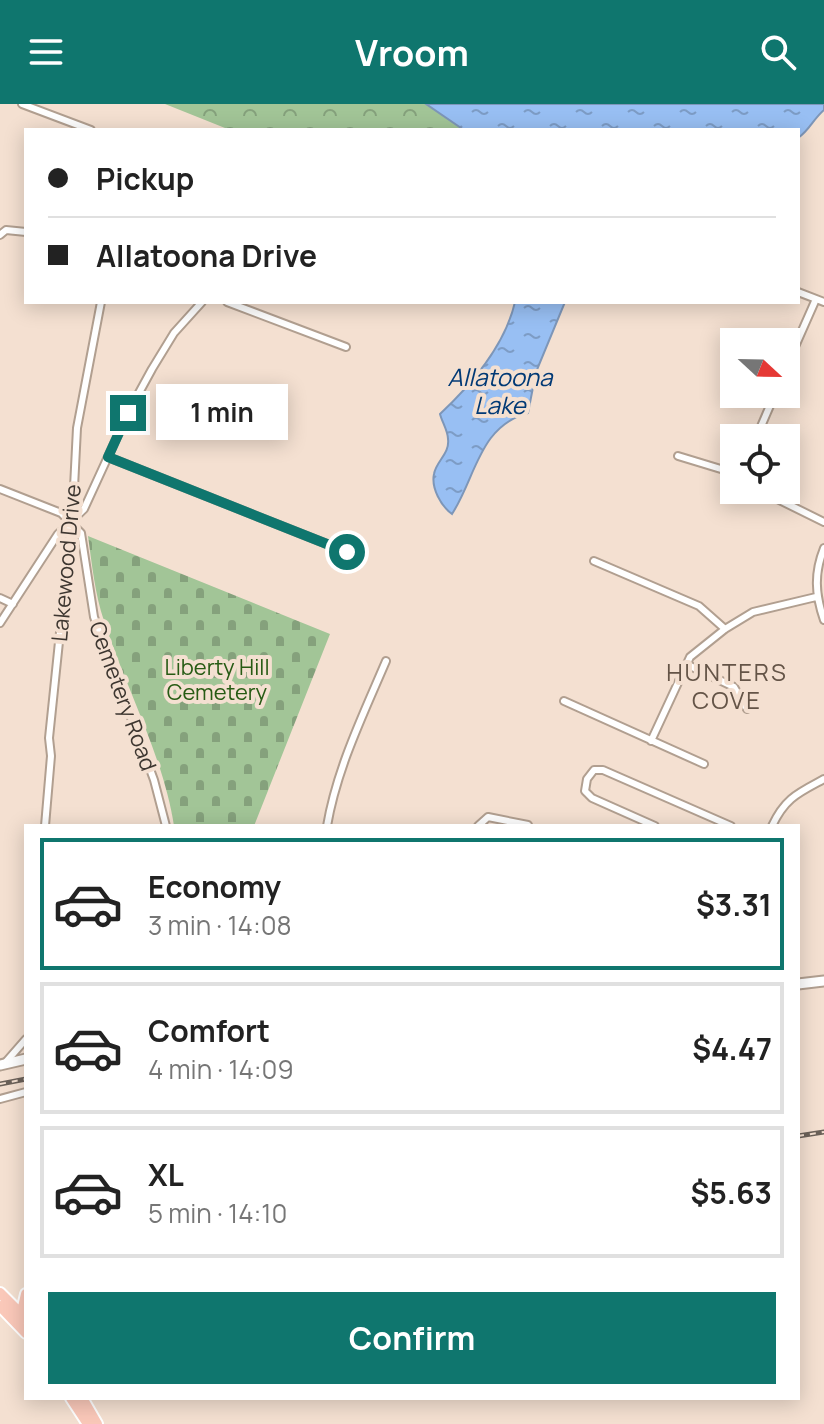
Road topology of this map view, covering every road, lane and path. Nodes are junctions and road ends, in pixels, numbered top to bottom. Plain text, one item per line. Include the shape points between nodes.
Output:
1 (22, 104) edge
2 (86, 128) edge
3 (24, 232) edge
4 (0, 235) edge
5 (800, 293) edge
6 (816, 299) junction
7 (824, 302) edge
8 (101, 304) edge
9 (200, 304) edge
10 (232, 304) edge
11 (800, 335) edge
12 (346, 347) dead end
13 (678, 456) dead end
14 (108, 457) junction
15 (720, 469) edge
16 (0, 489) edge
17 (787, 504) edge
18 (72, 521) junction
19 (824, 522) edge
20 (824, 548) edge
21 (347, 552) dead end
22 (594, 561) dead end
23 (816, 597) junction
24 (0, 598) edge
25 (13, 604) junction
26 (824, 620) edge
27 (0, 623) edge
28 (725, 629) junction
29 (386, 661) dead end
30 (686, 664) junction
31 (564, 701) dead end
32 (747, 709) dead end
33 (651, 741) junction
34 (704, 764) dead end
35 (824, 779) edge
36 (45, 824) edge
37 (165, 824) edge
38 (327, 824) edge
39 (480, 824) edge
40 (523, 824) edge
41 (650, 824) edge
42 (724, 824) edge
43 (773, 824) edge
44 (824, 981) edge
45 (800, 984) edge
46 (24, 1041) edge
47 (24, 1059) edge
48 (3, 1064) edge
49 (24, 1093) edge
50 (0, 1099) edge
51 (0, 1293) edge
52 (24, 1295) edge
53 (3, 1306) edge
54 (24, 1315) edge
55 (24, 1331) edge
56 (72, 1400) edge
57 (83, 1400) edge
58 (88, 1424) edge
59 (97, 1424) edge

1 - 2 street
3 - 4 street via 6,230
5 - 6 street
6 - 7 street
6 - 11 street
8 - 18 street, Lakewood Drive via 77,428
9 - 14 street via 152,369
10 - 12 street
13 - 15 street
14 - 18 street via 84,509
14 - 21 street
16 - 18 street
17 - 19 street
18 - 25 street
18 - 36 street, Lakewood Drive via 50,723
18 - 37 street, Cemetery Road via 81,533 94,617
20 - 23 street
22 - 28 street via 699,606
23 - 26 street
23 - 28 street via 753,612
24 - 25 street
25 - 27 street
28 - 30 street
29 - 38 street via 341,766
30 - 32 street via 734,687
30 - 33 street
31 - 33 street
33 - 34 street
35 - 43 street via 790,798
39 - 40 street via 488,817
41 - 42 street via 592,798 585,791 594,770
44 - 45 main road
46 - 48 street
47 - 48 main road
49 - 50 street
51 - 53 main road
52 - 53 street
53 - 54 main road
53 - 55 main road
56 - 58 main road
57 - 59 main road

